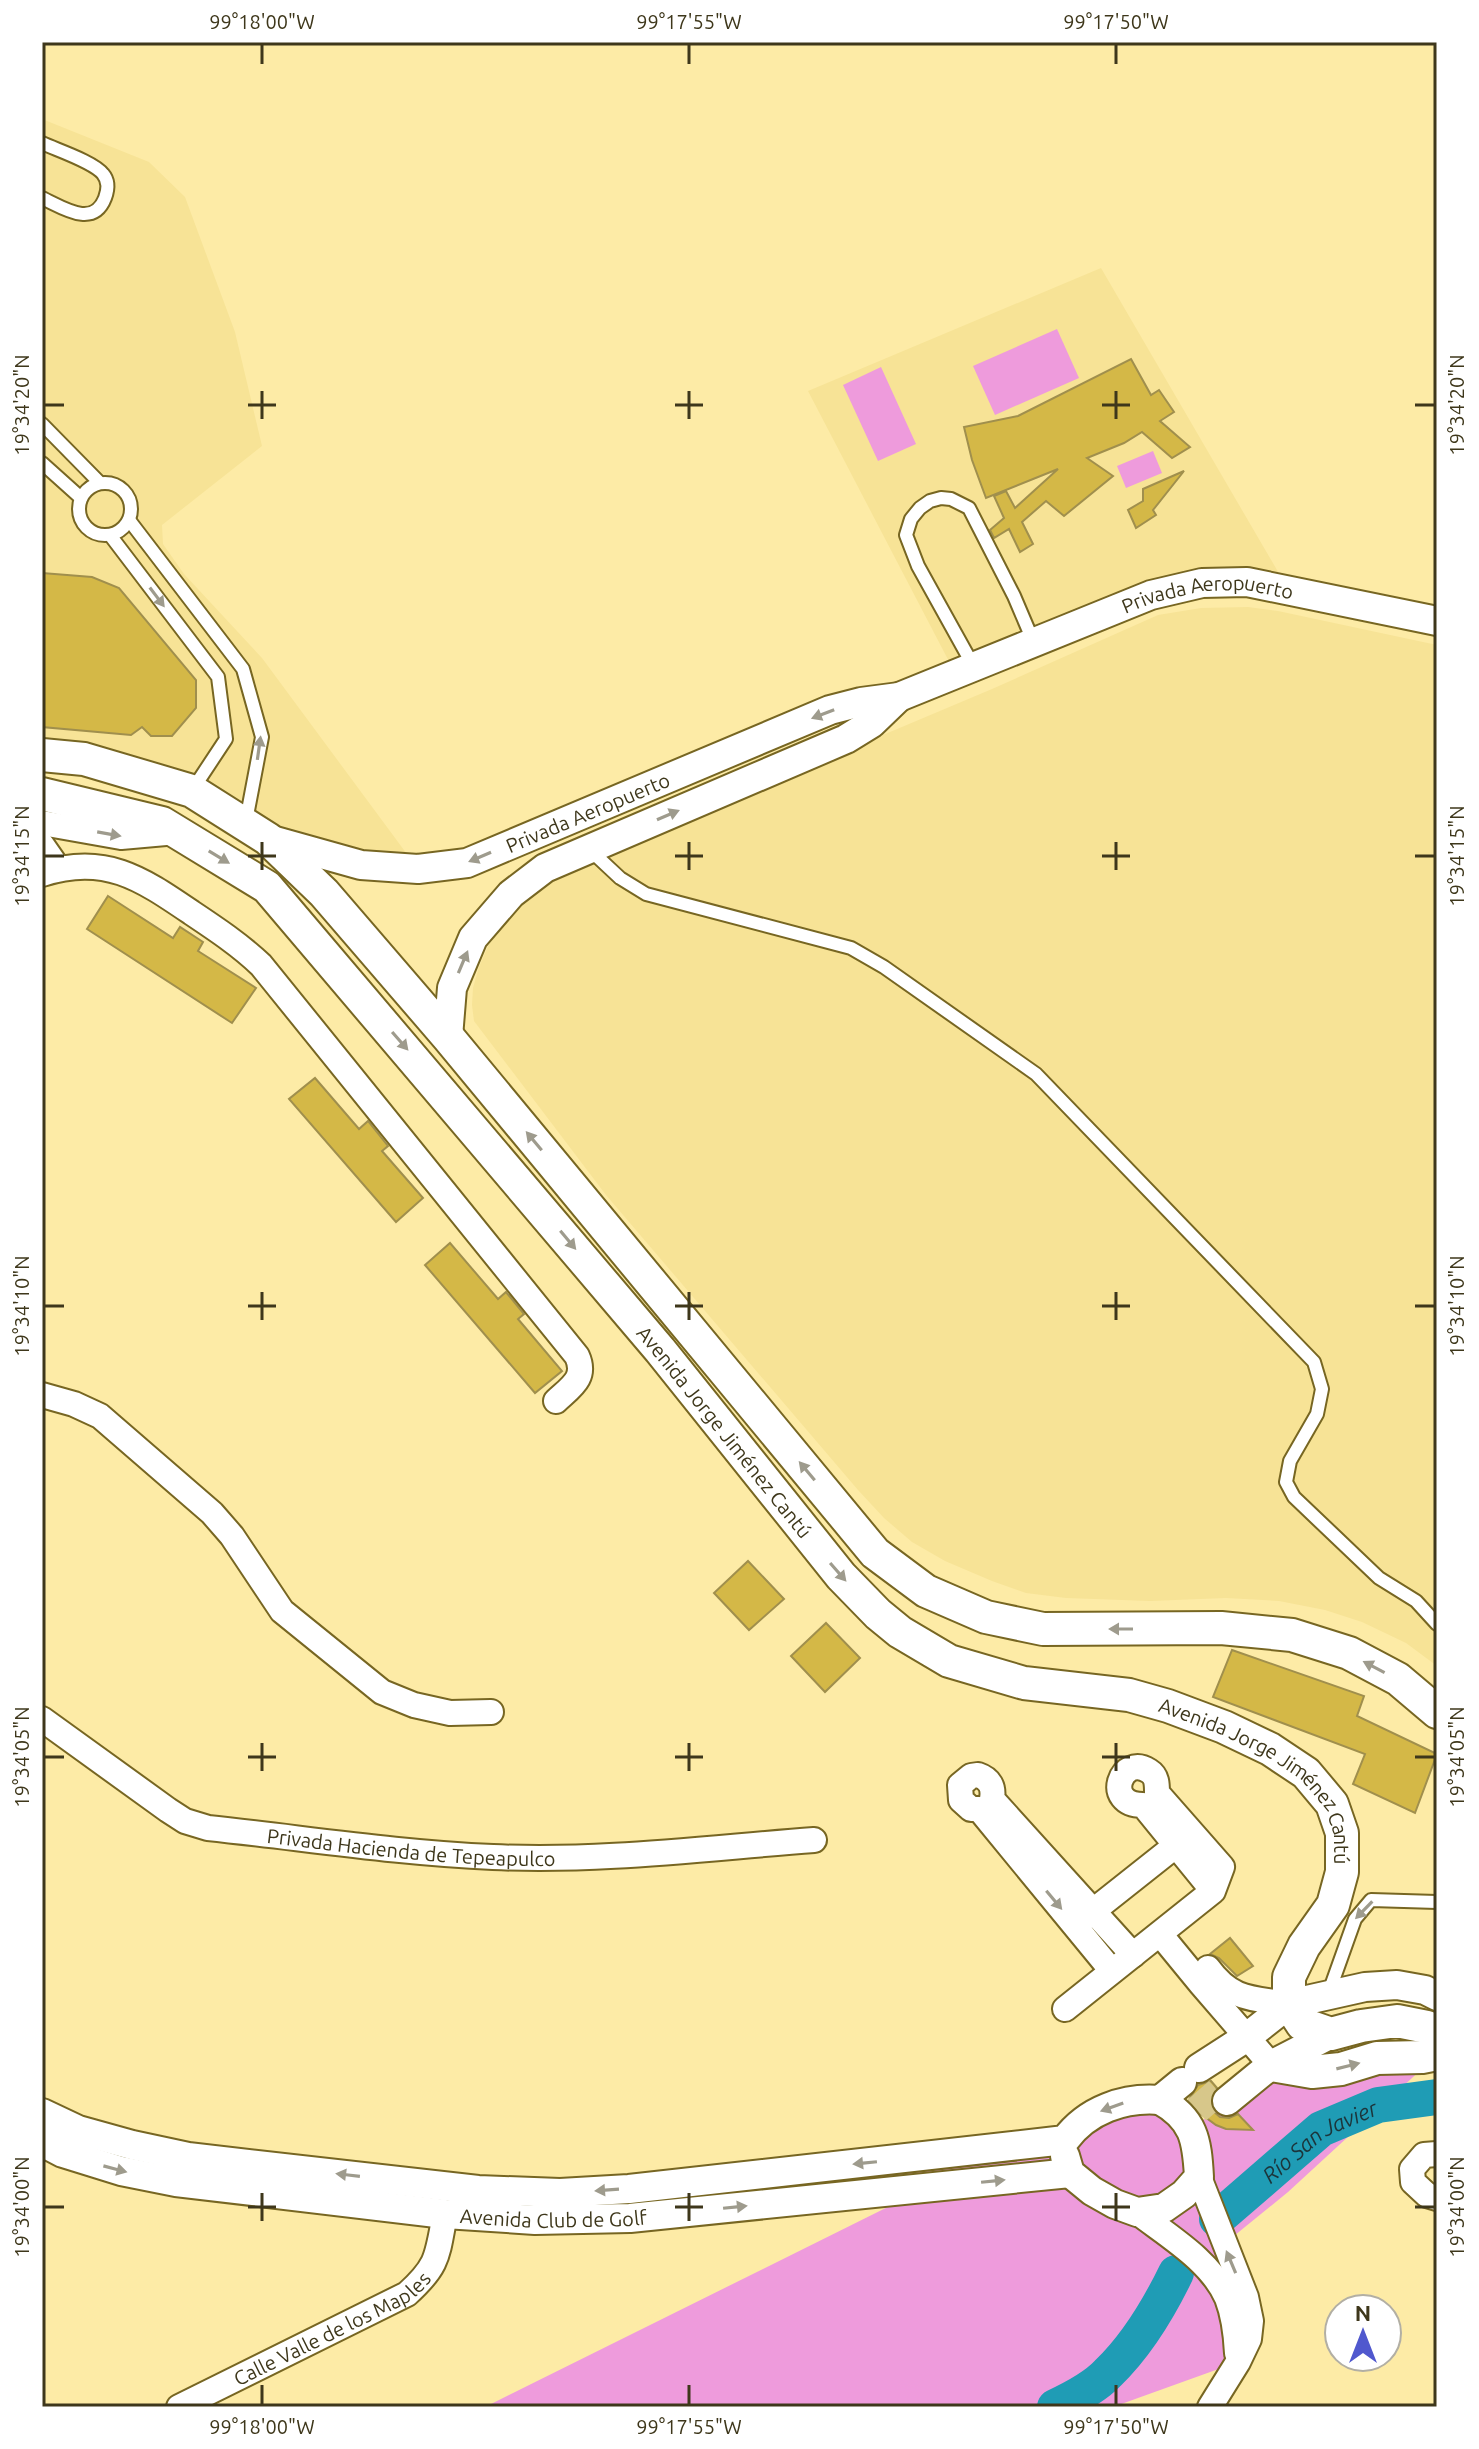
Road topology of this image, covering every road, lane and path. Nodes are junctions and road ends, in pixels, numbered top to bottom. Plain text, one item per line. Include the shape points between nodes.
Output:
1 (42, 143) edge
2 (42, 198) edge
3 (42, 424) edge
4 (42, 463) edge
5 (100, 483) junction
6 (81, 498) junction
7 (129, 520) junction
8 (110, 535) junction
9 (1437, 621) edge
10 (1034, 643) junction
11 (974, 667) junction
12 (899, 697) junction
13 (42, 755) edge
14 (192, 791) junction
15 (42, 794) edge
16 (42, 823) edge
17 (177, 832) junction
18 (257, 832) junction
19 (42, 845) edge
20 (589, 849) junction
21 (50, 871) edge
22 (448, 1037) junction
23 (42, 1395) edge
24 (556, 1401) dead end
25 (1437, 1624) edge
26 (491, 1712) dead end
27 (1437, 1712) edge
28 (42, 1719) edge
29 (814, 1840) dead end
30 (1038, 1865) dead end
31 (1437, 1902) edge
32 (1084, 1918) junction
33 (1167, 1928) junction
34 (1133, 1955) junction
35 (1112, 1971) junction
36 (1217, 1992) junction
37 (1437, 1996) edge
38 (1327, 1997) junction
39 (1289, 2004) junction
40 (1065, 2009) dead end
41 (1331, 2034) junction
42 (1437, 2034) edge
43 (1247, 2037) junction
44 (1437, 2054) edge
45 (1271, 2065) junction
46 (1194, 2100) junction
47 (44, 2125) edge
48 (1065, 2140) junction
49 (1437, 2154) edge
50 (1070, 2173) junction
51 (1199, 2177) junction
52 (1437, 2198) edge
53 (1137, 2212) junction
54 (445, 2214) junction
55 (1238, 2362) junction
56 (179, 2407) edge
57 (1210, 2407) edge

1 - 2 lane via 95,168 108,184 103,203 87,215
3 - 5 lane
4 - 6 lane
5 - 6 lane
5 - 7 lane via 123,489 131,504
6 - 8 lane via 79,514 87,528
7 - 8 lane
18 -> 7 lane via 262,737 243,669
8 -> 14 lane via 218,677 226,739
9 - 10 street, Privada Aeropuerto via 1247,582 1202,583 1151,595
10 - 11 street, Privada Aeropuerto
10 - 11 lane via 969,508 951,499 930,501 911,519 906,535
11 - 12 street, Privada Aeropuerto
12 -> 18 street, Privada Aeropuerto via 830,710 467,863 418,869 361,865
20 -> 12 street, Privada Aeropuerto via 846,739
13 - 14 main road, Avenida Jorge Jiménez Cantú via 84,759
14 - 18 main road, Avenida Jorge Jiménez Cantú
15 - 17 main road, Avenida Jorge Jiménez Cantú via 162,823
16 -> 17 street via 121,837
17 -> 39 main road, Avenida Jorge Jiménez Cantú via 267,887 650,1337 841,1576 889,1623 949,1661 992,1674 1168,1706 1236,1732 1306,1773 1332,1804 1342,1833 1342,1872 1333,1905 1289,1977
18 - 22 main road, Avenida Jorge Jiménez Cantú via 324,893
19 - 21 street
22 -> 20 street, Privada Aeropuerto via 452,988 473,938 533,877
20 - 25 lane via 646,894 851,948 1036,1074 1314,1362 1322,1389 1317,1414 1290,1461 1286,1482 1294,1497 1379,1578 1416,1601
21 - 24 street via 88,866 144,881 261,965 577,1356 581,1376
27 -> 22 main road, Avenida Jorge Jiménez Cantú via 1398,1679 1349,1653 1292,1635 1221,1628 1043,1629 986,1617 926,1591 875,1553
23 - 26 street via 100,1416 212,1513 282,1611 382,1692 450,1713
28 - 29 street, Privada Hacienda de Tepeapulco via 168,1810 208,1828 538,1858
30 - 32 street
31 -> 38 lane via 1371,1900 1355,1919
32 - 33 street via 1183,1839 1222,1867 1213,1891
32 - 34 street
32 - 35 street
33 - 34 street
33 - 36 street
34 - 35 street
35 - 40 street
36 - 39 street
36 - 43 street
37 - 38 street via 1397,1985
38 - 39 street
39 - 41 main road via 1302,2024
39 - 43 street
41 - 42 main road via 1397,2021
41 - 45 street
43 - 45 street
43 - 46 street
45 -> 44 main road via 1312,2072 1377,2058
45 - 46 street
46 -> 48 street via 1141,2098 1112,2105 1075,2126
46 - 51 street
48 -> 47 street, Avenida Club de Golf via 560,2193 478,2190 188,2157
47 -> 54 street, Avenida Club de Golf via 63,2153 121,2171
48 - 50 street
49 - 52 street via 1424,2155 1412,2169 1413,2182
50 - 53 street via 1092,2191
54 -> 50 street, Avenida Club de Golf via 535,2220 630,2218
51 - 53 street via 1164,2208
55 -> 51 street via 1249,2339 1246,2297
53 - 55 street via 1212,2275 1232,2314
54 - 56 street, Calle Valle de los Maples via 437,2258 407,2294
55 - 57 street

